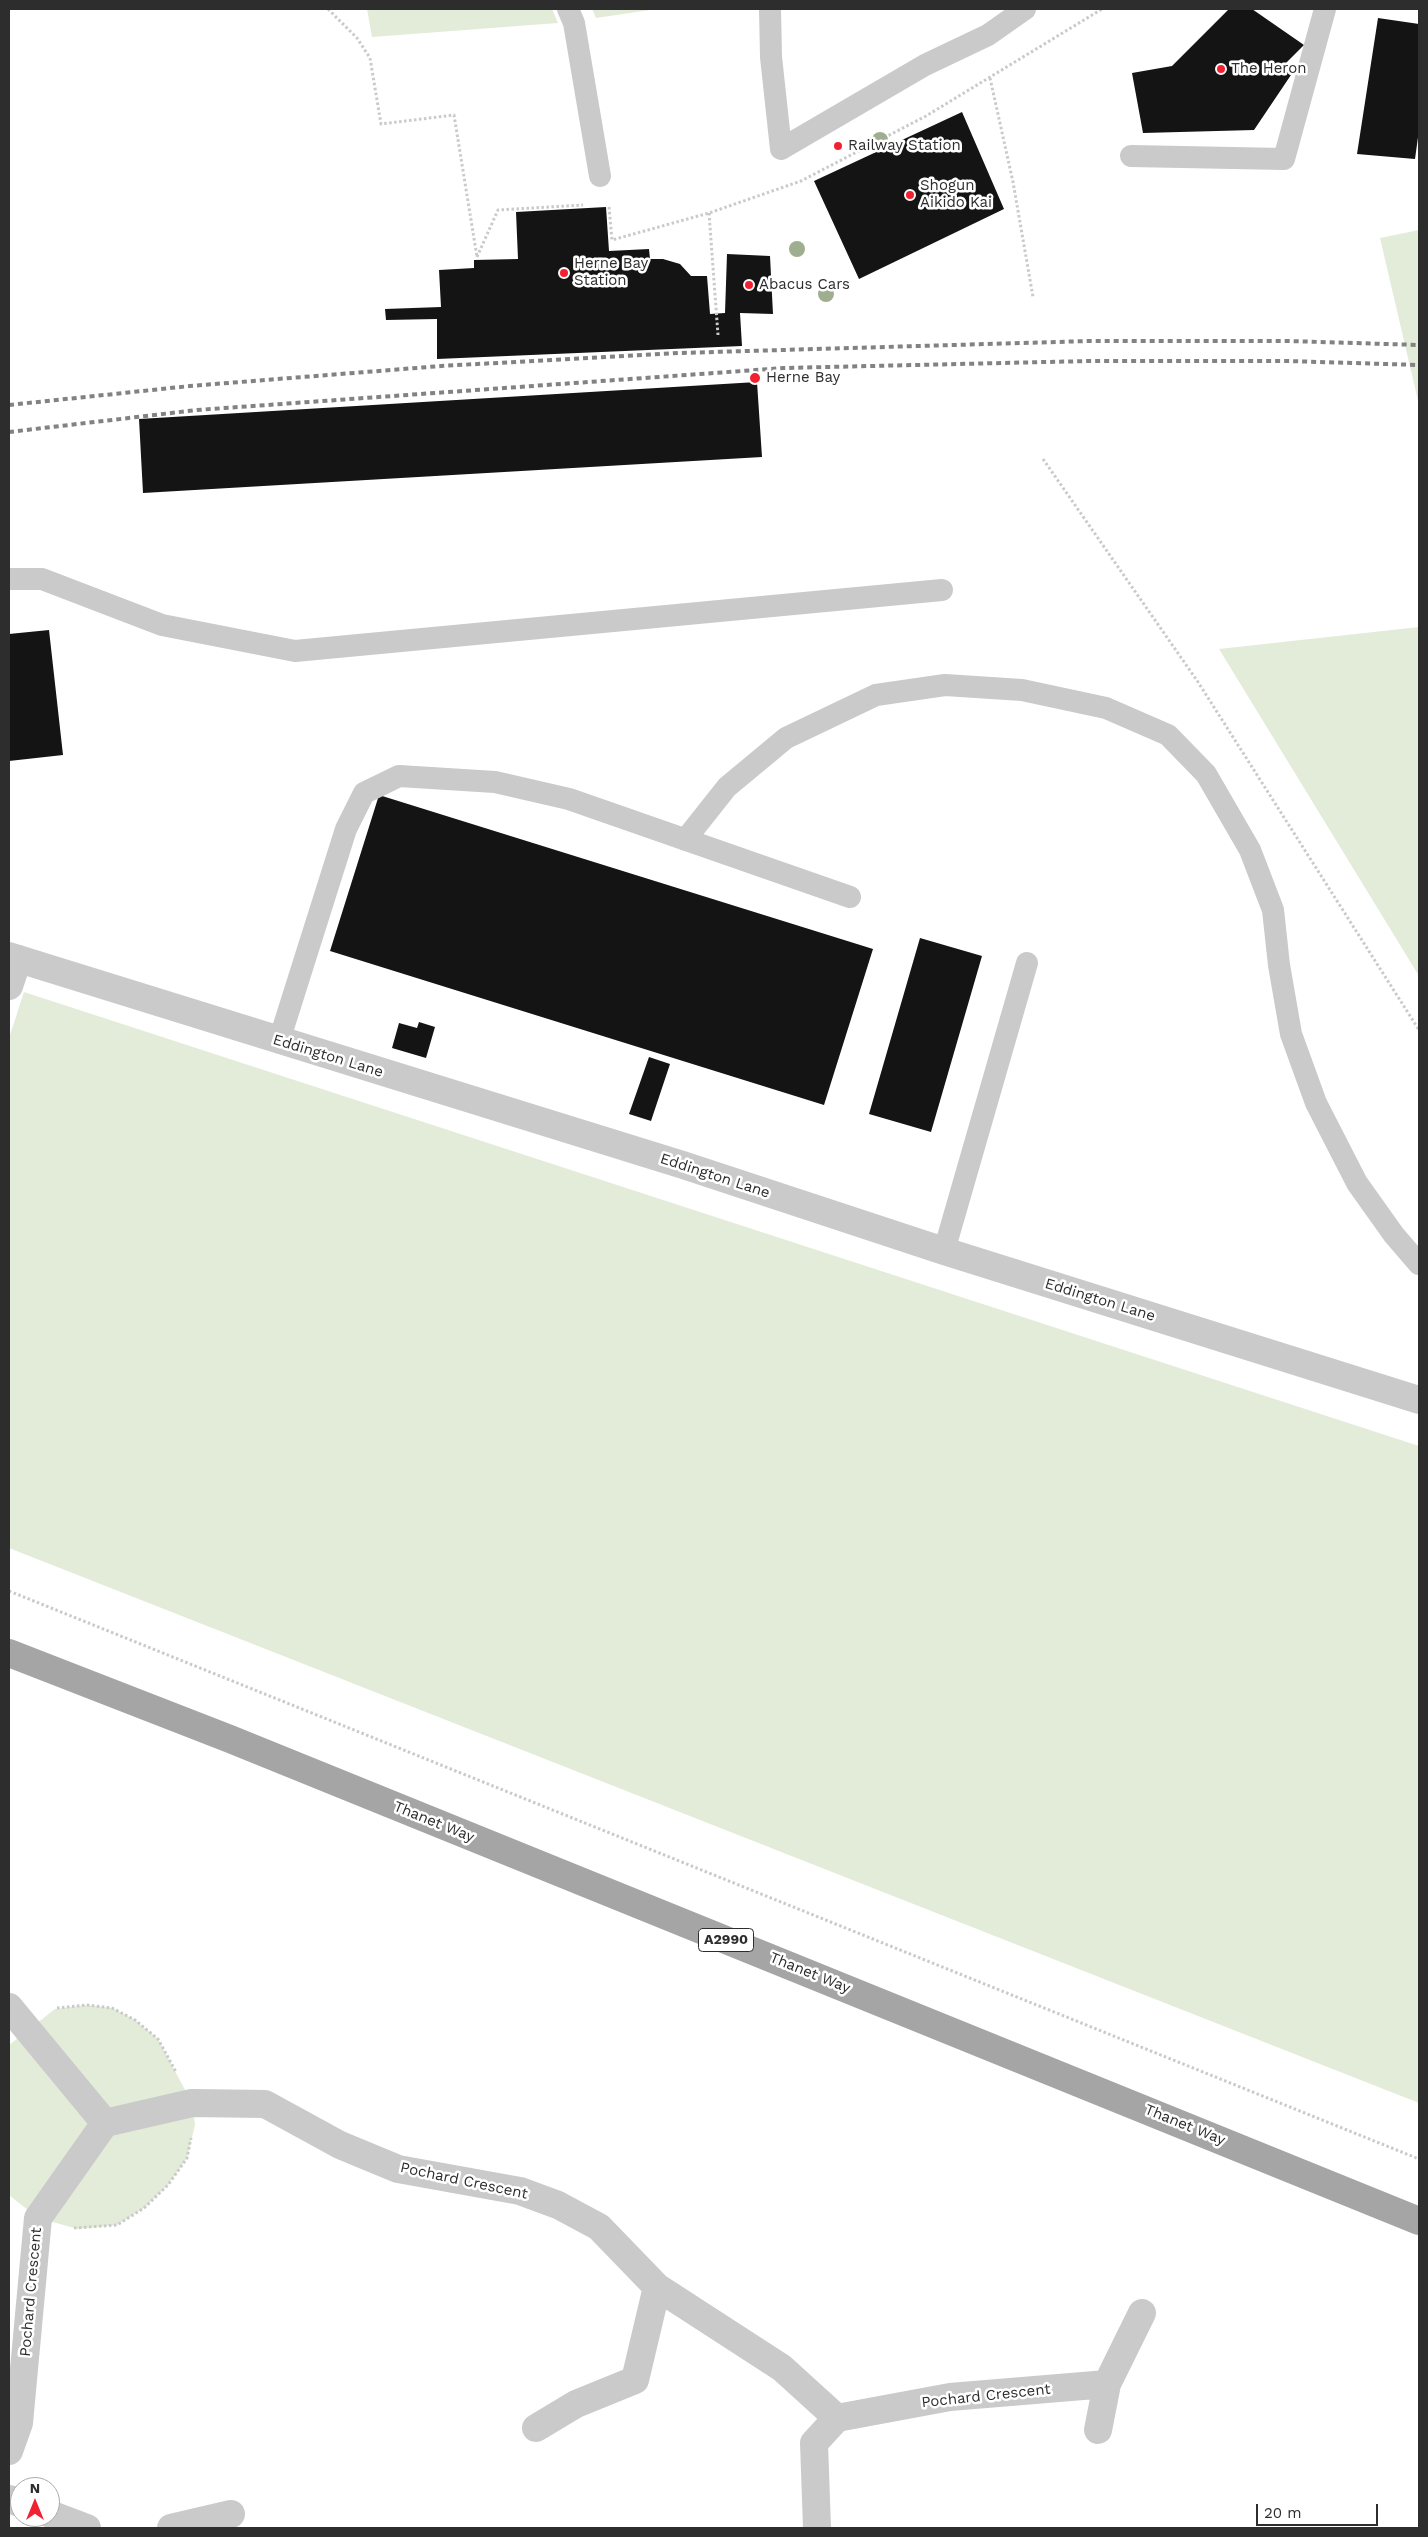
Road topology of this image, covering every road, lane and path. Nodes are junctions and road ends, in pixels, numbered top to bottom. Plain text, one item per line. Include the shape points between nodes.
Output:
1 (328, 9) edge
2 (568, 9) edge
3 (770, 9) edge
4 (1025, 9) edge
5 (1102, 9) edge
6 (1325, 9) edge
7 (990, 78) junction
8 (1131, 156) dead end
9 (600, 176) dead end
10 (608, 204) dead end
11 (590, 205) dead end
12 (709, 213) junction
13 (1033, 296) dead end
14 (718, 335) dead end
15 (1043, 459) dead end
16 (9, 580) edge
17 (942, 590) dead end
18 (685, 840) junction
19 (850, 897) dead end
20 (14, 957) edge
21 (1027, 963) dead end
22 (9, 986) edge
23 (1419, 1030) edge
24 (280, 1041) junction
25 (944, 1251) junction
26 (1419, 1264) edge
27 (1419, 1400) edge
28 (9, 1591) edge
29 (17, 1654) edge
30 (9, 2006) edge
31 (29, 2030) junction
32 (192, 2103) junction
33 (104, 2123) junction
34 (1419, 2159) edge
35 (38, 2218) junction
36 (1419, 2220) edge
37 (658, 2287) junction
38 (1142, 2312) dead end
39 (1107, 2384) junction
40 (837, 2418) junction
41 (536, 2428) dead end
42 (1098, 2430) dead end
43 (9, 2451) edge
44 (231, 2514) dead end
45 (60, 2518) edge
46 (88, 2528) edge
47 (171, 2528) edge
48 (817, 2528) edge

1 - 11 path via 357,38 370,58 381,124 454,114 477,257 498,210
2 - 9 lane via 574,22
3 - 4 lane via 770,57 781,149 925,66 988,36
5 - 7 path
6 - 8 lane via 1284,159
7 - 12 path via 926,116 801,181
7 - 13 path
10 - 12 path via 612,240
12 - 14 path
15 - 23 path via 1198,682
16 - 17 lane via 42,579 162,625 295,651
18 - 19 lane
18 - 24 lane via 569,800 495,782 399,776 364,793 346,830
18 - 26 lane via 728,786 786,738 876,695 946,685 1022,690 1106,708 1168,735 1206,774 1250,850 1273,910 1292,1034 1316,1103 1357,1183
20 - 22 street
20 - 24 street, Eddington Lane
21 - 25 lane
24 - 25 street, Eddington Lane
25 - 27 street, Eddington Lane
28 - 34 path
29 - 36 main road, Thanet Way / A2990
30 - 31 street
31 - 32 path via 56,2008 87,2005 112,2008 135,2020 158,2039
31 - 33 street
32 - 33 street, Pochard Crescent
32 - 35 path via 194,2125 187,2158 168,2185 144,2208 117,2225 78,2229
32 - 37 street, Pochard Crescent via 265,2104 340,2145 398,2169 520,2190 558,2205 600,2227
33 - 35 street, Pochard Crescent
35 - 43 street, Pochard Crescent via 19,2423
37 - 40 street, Pochard Crescent via 782,2368
37 - 41 street via 635,2380 576,2404
38 - 39 street
39 - 40 street, Pochard Crescent via 950,2397
39 - 42 street
40 - 48 street via 814,2443
44 - 47 street
45 - 46 street

